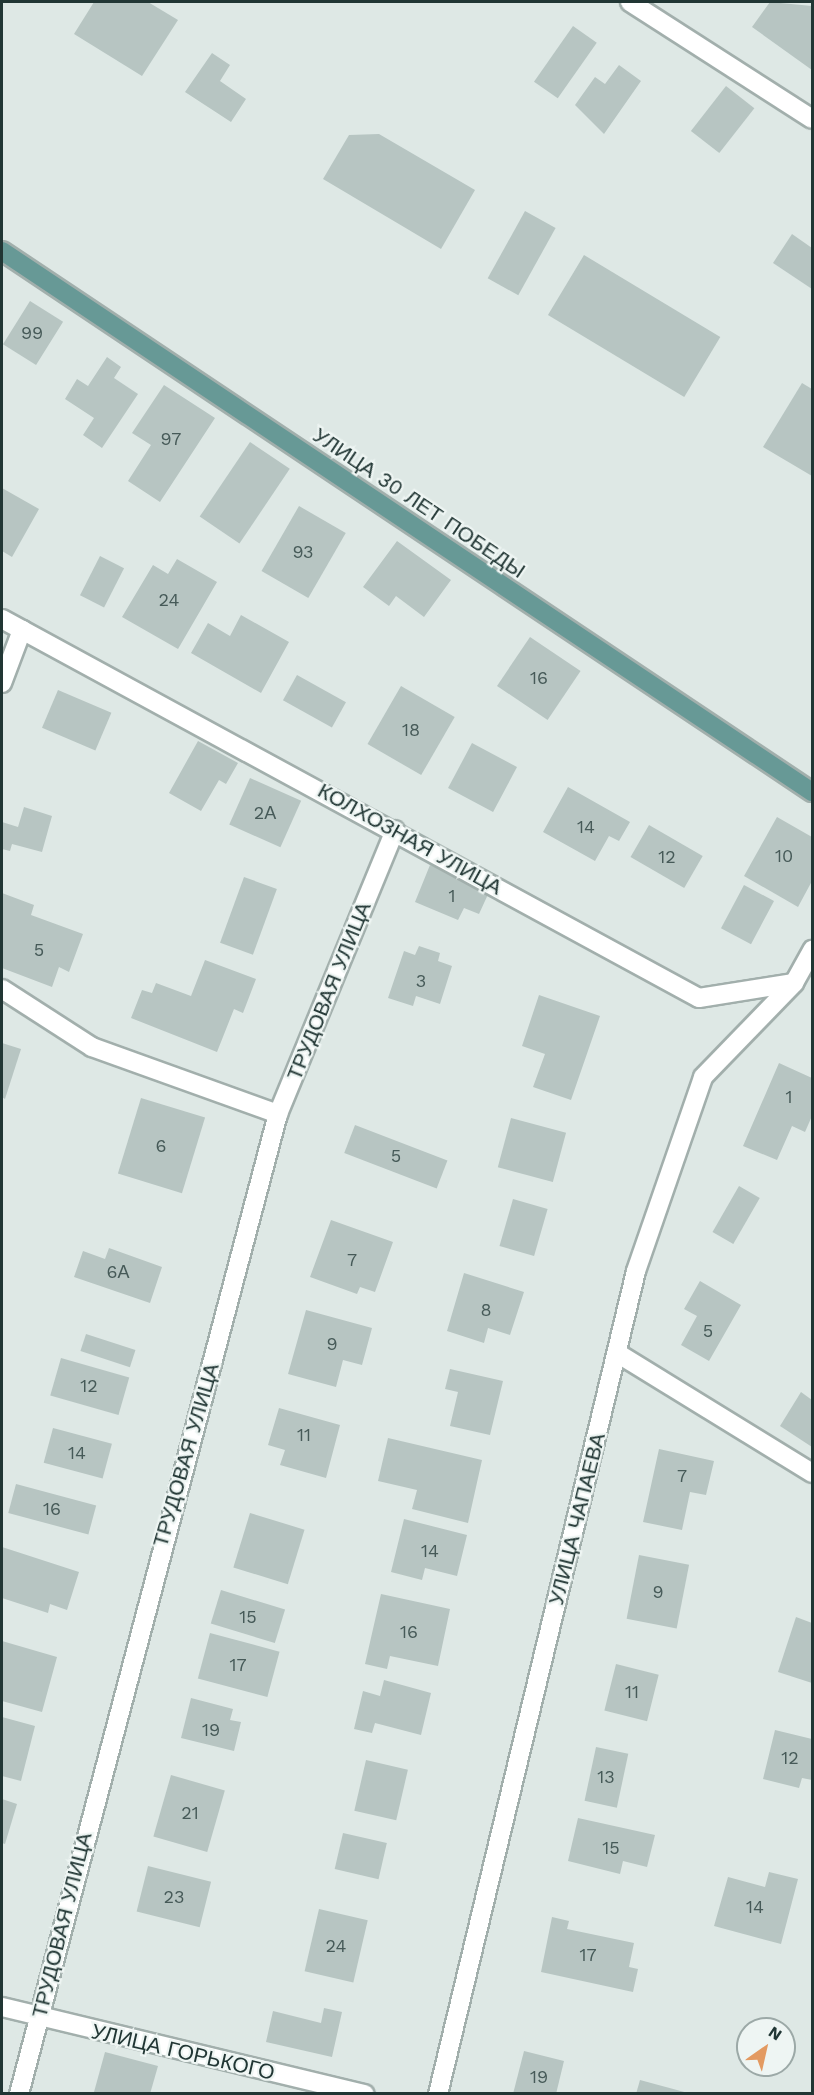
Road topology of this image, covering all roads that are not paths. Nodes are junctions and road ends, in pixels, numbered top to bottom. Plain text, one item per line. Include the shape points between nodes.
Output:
1 (630, 2) edge
2 (813, 119) edge
3 (2, 251) edge
4 (2, 619) edge
5 (22, 630) junction
6 (2, 682) edge
7 (813, 792) edge
8 (395, 830) junction
9 (813, 950) edge
10 (794, 982) junction
11 (2, 988) edge
12 (278, 1114) junction
13 (616, 1353) junction
14 (813, 1473) edge
15 (2, 2007) edge
16 (38, 2019) junction
17 (19, 2094) edge
18 (365, 2094) edge
19 (438, 2094) edge

1 - 2 street
3 - 7 main road, УЛИЦА 30 ЛЕТ ПОБЕДЫ
4 - 5 street, КОЛХОЗНАЯ УЛИЦА
5 - 6 street
5 - 8 street, КОЛХОЗНАЯ УЛИЦА
8 - 10 street, КОЛХОЗНАЯ УЛИЦА via 699,998
8 - 12 street, ТРУДОВАЯ УЛИЦА
9 - 10 street
10 - 13 street, УЛИЦА ЧАПАЕВА via 703,1077 636,1271
11 - 12 street via 92,1047
12 - 16 street, ТРУДОВАЯ УЛИЦА
13 - 14 street
13 - 19 street, УЛИЦА ЧАПАЕВА
15 - 16 street, УЛИЦА ГОРЬКОГО
16 - 17 street, ТРУДОВАЯ УЛИЦА
16 - 18 street, УЛИЦА ГОРЬКОГО

